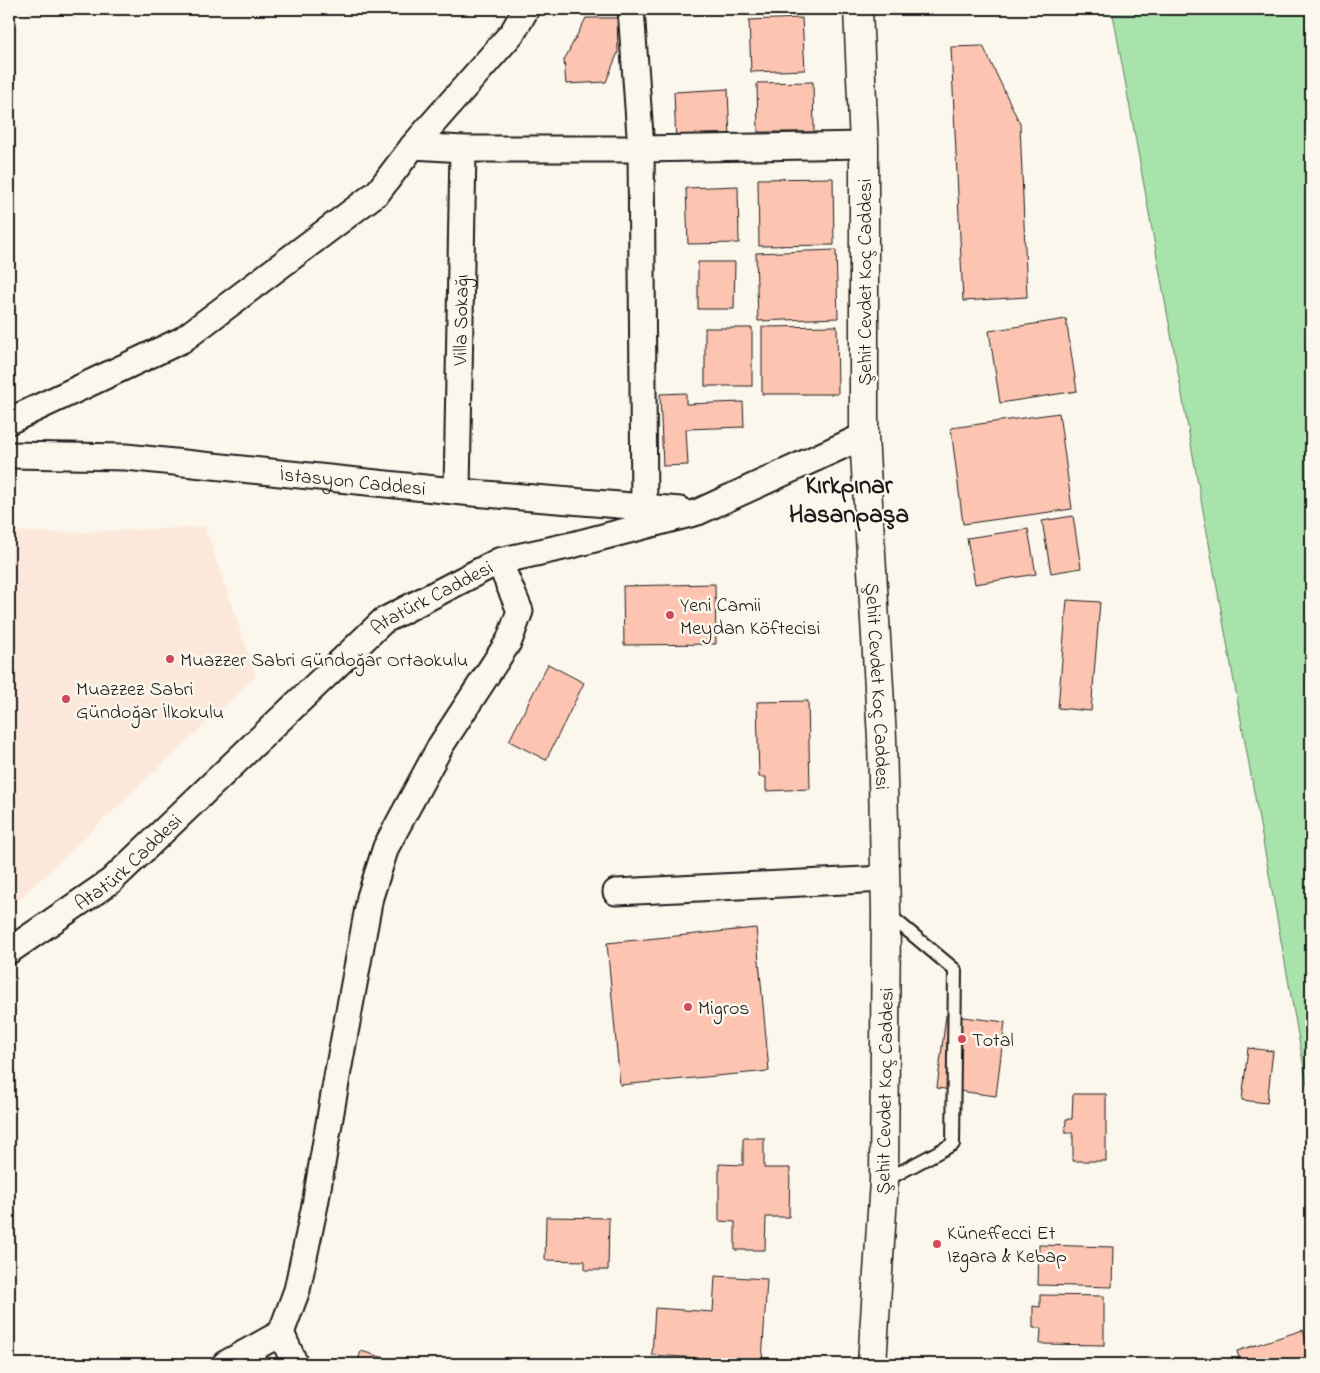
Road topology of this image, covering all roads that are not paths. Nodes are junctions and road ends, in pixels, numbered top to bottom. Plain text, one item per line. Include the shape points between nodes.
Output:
1 (526, 9) edge
2 (631, 9) edge
3 (858, 9) edge
4 (864, 145) junction
5 (413, 146) junction
6 (463, 149) junction
7 (641, 149) junction
8 (9, 421) edge
9 (864, 436) junction
10 (9, 455) edge
11 (457, 491) junction
12 (644, 507) junction
13 (698, 512) junction
14 (499, 561) junction
15 (885, 880) junction
16 (616, 892) dead end
17 (886, 912) junction
18 (9, 951) edge
19 (884, 1181) junction
20 (281, 1333) junction
21 (225, 1364) edge
22 (295, 1364) edge
23 (872, 1364) edge

1 - 5 street via 513,32
2 - 7 street
3 - 4 main road, Şehit Cevdet Koç Caddesi
4 - 7 street
4 - 9 main road, Şehit Cevdet Koç Caddesi
5 - 6 street
5 - 8 street via 378,192 182,340
6 - 7 street
6 - 11 street, Villa Sokağı
7 - 12 street
9 - 13 street, Atatürk Caddesi
9 - 15 main road, Şehit Cevdet Koç Caddesi via 882,738
10 - 11 street, İstasyon Caddesi via 126,457
11 - 12 street, İstasyon Caddesi
12 - 13 street, İstasyon Caddesi
13 - 14 street, Atatürk Caddesi
14 - 18 street, Atatürk Caddesi via 383,621 111,880
14 - 20 street via 520,611 509,641 441,745 386,847 370,897 313,1215 296,1290
15 - 16 street
15 - 17 main road, Şehit Cevdet Koç Caddesi
17 - 19 main road, Şehit Cevdet Koç Caddesi
17 - 19 lane via 955,970 953,1144
19 - 23 main road, Şehit Cevdet Koç Caddesi
20 - 21 street
20 - 22 street

